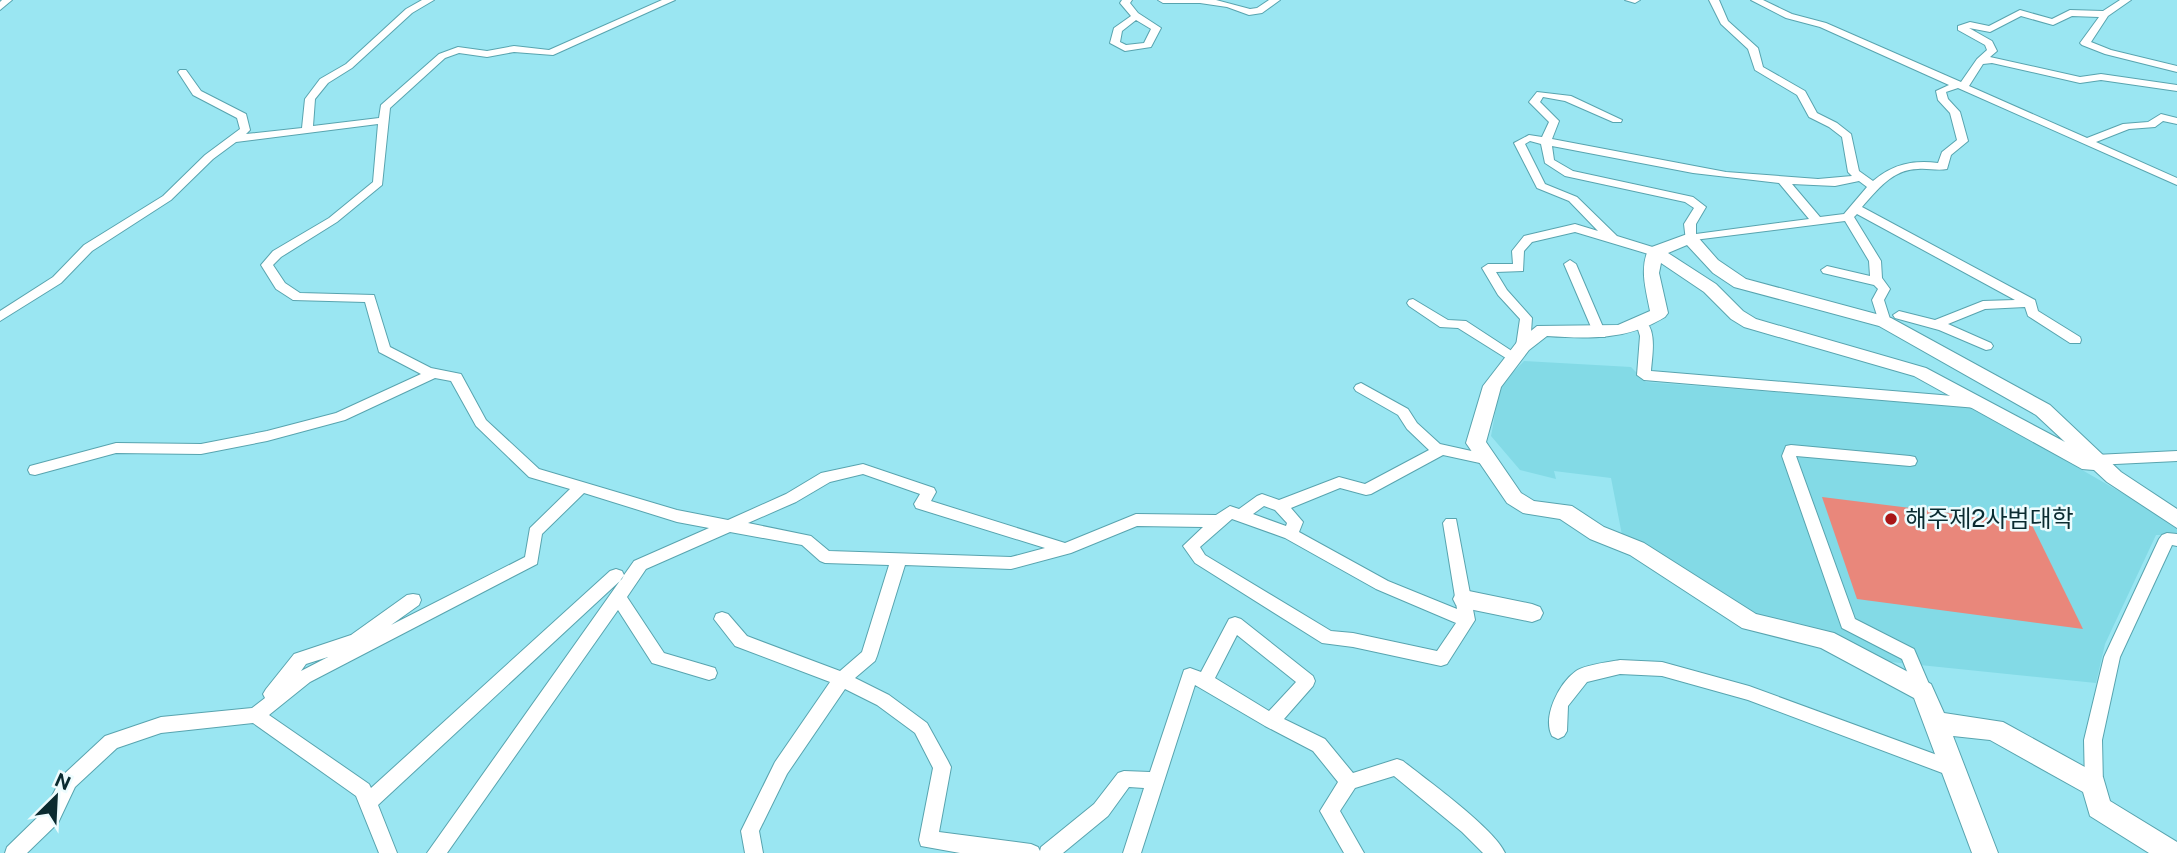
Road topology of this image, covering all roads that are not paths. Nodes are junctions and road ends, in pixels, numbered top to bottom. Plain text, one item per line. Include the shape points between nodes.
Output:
1 (7, 0) edge
2 (429, 0) edge
3 (670, 0) edge
4 (1127, 0) edge
5 (1163, 0) edge
6 (1275, 0) edge
7 (1630, 0) edge
8 (1635, 0) edge
9 (1714, 0) edge
10 (1756, 0) edge
11 (2126, 0) edge
12 (0, 7) edge
13 (2105, 14) junction
14 (1136, 16) dead end
15 (1980, 61) junction
16 (2177, 69) edge
17 (183, 72) dead end
18 (1960, 86) junction
19 (2177, 88) edge
20 (1617, 120) dead end
21 (382, 121) junction
22 (2177, 121) edge
23 (306, 130) junction
24 (233, 139) junction
25 (1546, 141) junction
26 (2086, 142) junction
27 (1860, 177) junction
28 (1783, 181) junction
29 (2177, 182) edge
30 (1873, 187) junction
31 (1851, 213) junction
32 (1817, 221) junction
33 (1690, 238) junction
34 (1613, 239) junction
35 (1655, 251) junction
36 (1570, 264) dead end
37 (1827, 270) dead end
38 (1879, 282) junction
39 (1413, 303) dead end
40 (2031, 303) junction
41 (0, 317) edge
42 (1892, 318) junction
43 (1642, 323) junction
44 (1939, 323) junction
45 (1600, 334) junction
46 (2075, 340) dead end
47 (1986, 346) dead end
48 (1519, 352) junction
49 (434, 373) junction
50 (1361, 388) dead end
51 (1977, 403) junction
52 (1442, 449) junction
53 (2177, 456) edge
54 (1489, 460) junction
55 (2095, 460) junction
56 (1910, 461) dead end
57 (35, 470) dead end
58 (2114, 477) junction
59 (581, 487) junction
60 (1280, 506) junction
61 (1240, 516) junction
62 (2177, 520) edge
63 (1219, 522) junction
64 (1451, 523) dead end
65 (727, 527) junction
66 (1290, 534) junction
67 (2177, 540) edge
68 (1066, 549) junction
69 (899, 558) junction
70 (616, 575) dead end
71 (618, 597) junction
72 (413, 600) dead end
73 (1465, 609) junction
74 (1532, 613) dead end
75 (722, 618) dead end
76 (709, 673) dead end
77 (842, 679) junction
78 (1205, 681) junction
79 (1923, 691) junction
80 (256, 715) junction
81 (1271, 721) junction
82 (1936, 723) junction
83 (1558, 731) dead end
84 (1953, 769) junction
85 (1156, 780) junction
86 (1349, 782) junction
87 (2094, 785) junction
88 (368, 803) junction
89 (14, 853) edge
90 (388, 853) edge
91 (436, 853) edge
92 (754, 853) edge
93 (1031, 853) edge
94 (1048, 853) edge
95 (1132, 853) edge
96 (1355, 853) edge
97 (1496, 853) edge
98 (1985, 853) edge
99 (2172, 853) edge

1 - 12 street
2 - 23 street via 324,81 310,99
3 - 21 street via 550,53 458,50 442,56 385,107
4 - 14 street via 1130,13
5 - 6 street via 1200,0 1249,12
7 - 8 street
9 - 27 street via 1724,22 1752,48 1758,68 1801,93 1812,115 1847,136 1854,172
10 - 18 street
11 - 13 street
13 - 15 street via 2070,13 2053,22 2020,13 1990,29 1961,28 1989,43 1993,51
13 - 16 street via 2085,43
15 - 18 street
15 - 19 street via 2080,80 2101,77
17 - 24 street via 197,93 242,116 245,130
18 - 26 street
18 - 30 street via 1941,91 1955,112 1963,141 1946,154 1943,167 1914,164 1890,171
20 - 25 street via 1567,98 1541,94 1534,102 1554,121
21 - 23 street
21 - 49 street via 378,183 267,265 280,286 297,297 370,298 384,349
22 - 26 street via 2161,117 2151,125 2127,127
23 - 24 street
24 - 41 street via 167,198 88,247 57,280
25 - 28 street via 1725,176
25 - 33 street via 1549,161 1569,174 1689,199 1700,207 1690,224
25 - 34 street via 1529,138 1519,143 1541,186 1573,199
26 - 29 street
27 - 28 street via 1843,184
27 - 30 street
28 - 32 street
30 - 31 street
31 - 32 street
31 - 38 street via 1875,261
31 - 40 street
32 - 33 street
33 - 35 street
33 - 42 street via 1740,283
34 - 35 street
34 - 48 street via 1575,228 1528,239 1518,251 1519,268 1488,268 1525,318
35 - 43 street via 1651,273 1659,313
35 - 51 street via 1710,288 1750,323 1920,372
36 - 45 street
37 - 38 street
38 - 42 street via 1884,289 1878,300
39 - 48 street via 1445,324 1461,324
40 - 44 street via 1983,305
40 - 46 street via 2032,313
42 - 44 street
42 - 55 street via 2043,410
43 - 45 street
43 - 51 street via 1644,375
44 - 47 street
45 - 48 street via 1543,330
48 - 54 street via 1492,386 1476,443
49 - 57 street via 340,417 267,436 201,449 116,448
49 - 59 street via 456,377 481,423 534,473
50 - 52 street via 1404,412 1412,426
51 - 58 street
52 - 54 street
52 - 60 street via 1366,490 1339,482
53 - 55 street
54 - 79 street via 1514,498 1530,508 1565,512 1597,533 1637,550 1750,622 1826,639
55 - 58 street
56 - 79 street via 1791,450 1789,456 1848,623 1908,654
58 - 62 street
59 - 65 street
59 - 80 street via 535,532 532,560 304,677
60 - 61 street via 1262,500
60 - 66 street via 1294,522
61 - 63 street via 1230,512
61 - 66 street
63 - 68 street via 1136,520
63 - 73 street via 1191,546 1200,559 1328,638 1441,659
64 - 73 street
65 - 68 street via 826,477 863,469 929,492 921,504
65 - 69 street via 806,540 825,557
65 - 71 street via 640,565
66 - 73 street via 1382,585
67 - 87 street via 2167,539 2112,657 2093,740
68 - 69 street via 1011,563
69 - 77 street via 869,656
70 - 88 street
71 - 76 street via 659,658
71 - 91 street
72 - 80 street via 357,640 300,659
73 - 74 street
75 - 77 street via 741,640
77 - 92 street via 780,768 750,831
77 - 93 street via 883,700 921,728 942,767 928,841
78 - 81 street
78 - 81 street via 1235,624 1307,681
78 - 85 street via 1190,675
79 - 82 street
80 - 88 street via 363,790
80 - 89 street via 160,725 111,742 69,781 51,817
81 - 86 street via 1319,745
82 - 84 street
82 - 87 street via 1994,730
83 - 84 street via 1560,704 1582,676 1620,667 1662,668 1749,693
84 - 98 street
85 - 94 street via 1124,779 1101,810
85 - 95 street
86 - 96 street via 1329,811
86 - 97 street via 1397,767
87 - 99 street via 2099,808
88 - 90 street

